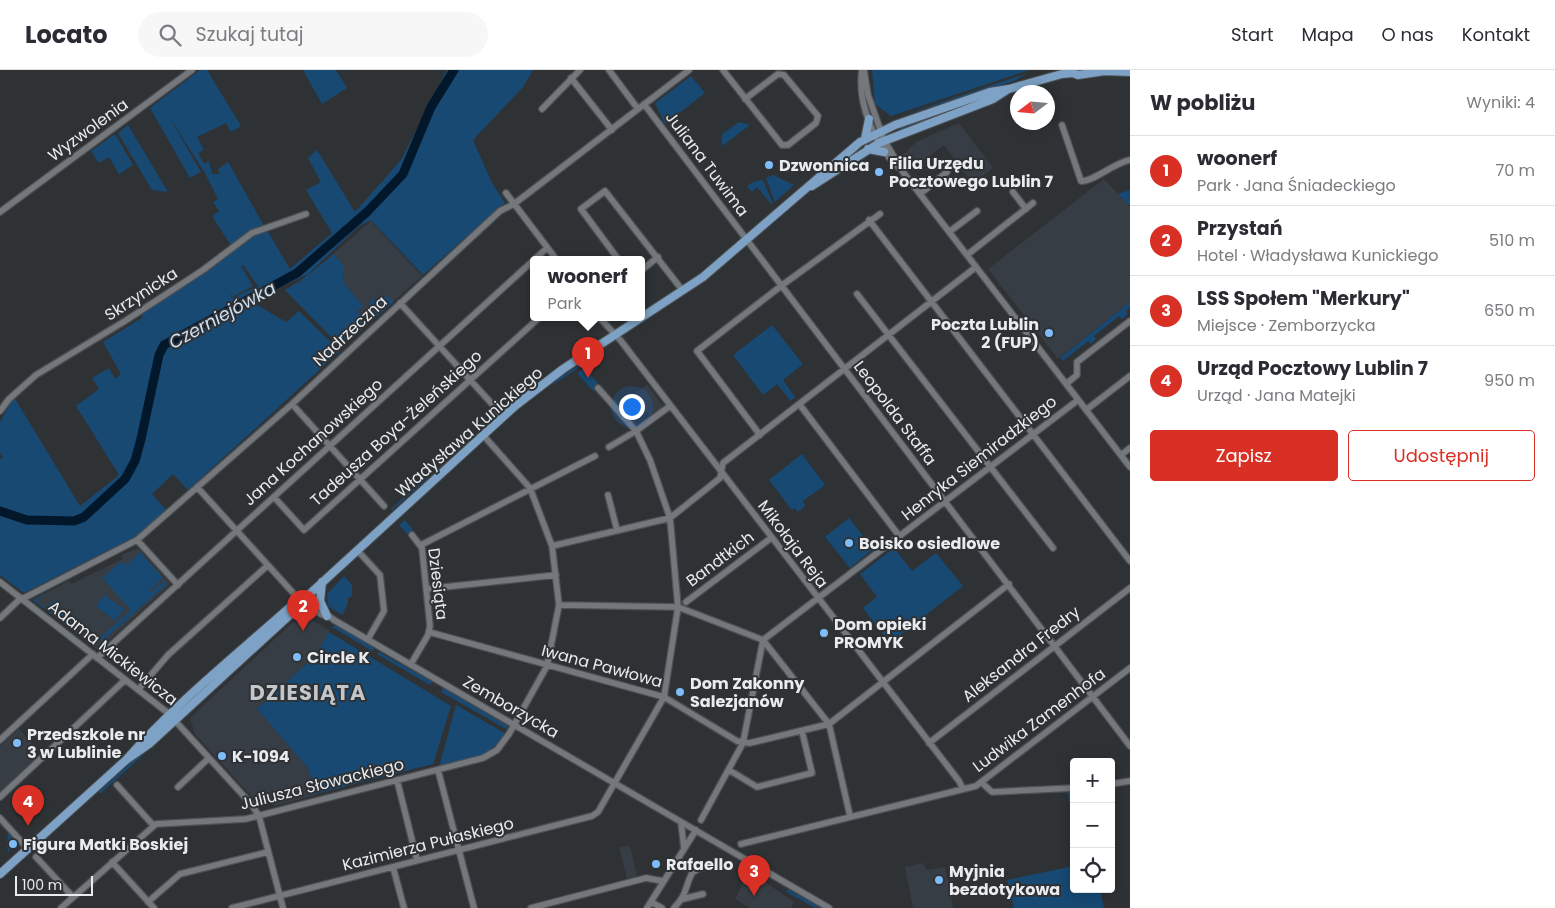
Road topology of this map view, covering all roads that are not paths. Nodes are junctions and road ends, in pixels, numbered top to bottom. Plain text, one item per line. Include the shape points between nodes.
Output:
1 (192, 70) edge
2 (580, 70) edge
3 (609, 70) edge
4 (689, 70) edge
5 (723, 70) edge
6 (863, 70) edge
7 (1075, 71) edge
8 (1103, 71) edge
9 (1130, 72) edge
10 (571, 78) junction
11 (1009, 89) junction
12 (745, 99) junction
13 (644, 104) junction
14 (542, 109) dead end
15 (638, 109) junction
16 (869, 119) junction
17 (1062, 125) dead end
18 (612, 130) junction
19 (878, 132) junction
20 (865, 139) junction
21 (882, 141) junction
22 (868, 149) junction
23 (884, 152) junction
24 (1130, 160) edge
25 (903, 172) junction
26 (947, 172) dead end
27 (808, 188) junction
28 (1013, 192) dead end
29 (506, 193) dead end
30 (920, 194) junction
31 (1033, 203) dead end
32 (514, 204) junction
33 (1026, 209) junction
34 (977, 211) dead end
35 (0, 212) edge
36 (306, 214) dead end
37 (880, 214) dead end
38 (869, 220) junction
39 (949, 232) junction
40 (747, 241) junction
41 (547, 248) junction
42 (967, 254) junction
43 (538, 256) edge
44 (554, 256) edge
45 (616, 256) edge
46 (658, 258) junction
47 (530, 263) edge
48 (976, 267) junction
49 (645, 268) edge
50 (781, 286) junction
51 (683, 291) junction
52 (857, 294) dead end
53 (931, 301) junction
54 (400, 303) junction
55 (645, 316) edge
56 (536, 321) edge
57 (603, 321) edge
58 (637, 321) edge
59 (1130, 321) edge
60 (616, 335) junction
61 (888, 335) junction
62 (439, 345) junction
63 (844, 368) junction
64 (1130, 376) edge
65 (470, 380) junction
66 (1066, 384) junction
67 (598, 388) dead end
68 (1078, 400) junction
69 (292, 404) junction
70 (800, 405) junction
71 (670, 406) junction
72 (1086, 410) junction
73 (0, 411) edge
74 (503, 416) junction
75 (636, 431) junction
76 (1033, 434) junction
77 (484, 435) junction
78 (760, 435) junction
79 (330, 446) junction
80 (610, 447) dead end
81 (1130, 448) edge
82 (1121, 455) junction
83 (595, 456) dead end
84 (1130, 466) edge
85 (991, 467) junction
86 (720, 470) junction
87 (360, 479) junction
88 (197, 487) junction
89 (530, 488) junction
90 (608, 495) dead end
91 (274, 497) junction
92 (946, 502) junction
93 (384, 506) dead end
94 (670, 518) junction
95 (617, 530) junction
96 (236, 531) junction
97 (412, 535) dead end
98 (900, 537) junction
99 (770, 538) junction
100 (137, 540) junction
101 (421, 545) junction
102 (552, 546) junction
103 (1053, 548) dead end
104 (357, 550) junction
105 (1130, 560) edge
106 (267, 566) junction
107 (556, 575) junction
108 (322, 582) junction
109 (1009, 584) junction
110 (1, 585) edge
111 (178, 585) junction
112 (426, 588) junction
113 (1130, 588) edge
114 (21, 599) junction
115 (818, 599) junction
116 (302, 601) junction
117 (686, 602) dead end
118 (558, 605) junction
119 (678, 607) junction
120 (328, 616) junction
121 (0, 618) edge
122 (429, 632) junction
123 (368, 639) junction
124 (764, 640) junction
125 (1055, 645) junction
126 (95, 656) junction
127 (411, 664) junction
128 (547, 666) junction
129 (1130, 668) edge
130 (125, 680) junction
131 (884, 684) junction
132 (138, 690) junction
133 (1094, 696) junction
134 (664, 697) junction
135 (173, 718) junction
136 (829, 724) junction
137 (515, 725) junction
138 (802, 731) junction
139 (0, 740) edge
140 (743, 743) junction
141 (929, 743) junction
142 (1130, 746) edge
143 (209, 758) junction
144 (438, 770) junction
145 (729, 770) junction
146 (397, 780) junction
147 (1130, 781) edge
148 (982, 783) junction
149 (1115, 783) edge
150 (615, 784) junction
151 (117, 785) dead end
152 (178, 787) dead end
153 (1070, 788) edge
154 (963, 789) junction
155 (0, 797) edge
156 (258, 816) junction
157 (850, 816) junction
158 (0, 818) edge
159 (701, 820) dead end
160 (681, 822) junction
161 (153, 825) junction
162 (696, 830) junction
163 (741, 844) dead end
164 (684, 848) junction
165 (28, 849) junction
166 (459, 850) junction
167 (268, 852) junction
168 (36, 857) dead end
169 (417, 860) junction
170 (112, 862) junction
171 (716, 864) dead end
172 (394, 866) junction
173 (0, 874) edge
174 (663, 882) junction
175 (703, 894) dead end
176 (280, 896) junction
177 (73, 897) junction
178 (683, 898) junction
179 (651, 902) junction
180 (152, 906) edge
181 (61, 908) edge
182 (232, 908) edge
183 (283, 908) edge
184 (404, 908) edge
185 (474, 908) edge
186 (531, 908) edge
187 (647, 908) edge
188 (662, 908) edge
189 (674, 908) edge
190 (829, 908) edge

1 - 35 street, Wyzwolenia
2 - 10 street
3 - 15 street
4 - 13 street, Nadrzeczna
5 - 12 street
6 - 16 street via 862,95
6 - 19 street
7 - 8 main road via 1078,75
7 - 11 main road
8 - 9 main road
10 - 14 street
10 - 18 street
11 - 19 main road, Władysława Kunickiego via 966,99
11 - 21 main road, Władysława Kunickiego via 993,99
12 - 12 street via 778,74 784,75 818,116 816,123 788,145 782,145
13 - 15 street, Nadrzeczna
13 - 40 street, Juliana Tuwima
15 - 18 street, Nadrzeczna
16 - 19 street
16 - 20 main road
17 - 24 street via 1081,182 1088,182 1115,164
18 - 32 street, Nadrzeczna
19 - 20 main road, Władysława Kunickiego
19 - 21 street
20 - 27 main road, Władysława Kunickiego
21 - 22 main road, Władysława Kunickiego
21 - 23 street
21 - 25 street
22 - 23 main road
22 - 27 main road, Władysława Kunickiego
23 - 25 street
25 - 30 street
26 - 30 street
27 - 40 main road, Władysława Kunickiego
28 - 33 street
29 - 32 street
30 - 39 street
31 - 33 street
32 - 41 street
32 - 54 street, Nadrzeczna via 500,211
33 - 42 street
34 - 39 street
36 - 73 street, Skrzynicka via 252,233 204,270 36,374
37 - 38 street
38 - 50 street
38 - 53 street
39 - 42 street
40 - 50 street, Leopolda Staffa
40 - 51 main road, Władysława Kunickiego
41 - 43 street, Jana Kochanowskiego
41 - 44 street
42 - 48 street
45 - 46 street via 581,209 605,190
46 - 49 street
46 - 51 street
47 - 62 street, Jana Kochanowskiego
48 - 53 street
48 - 66 street
50 - 63 street, Leopolda Staffa
50 - 78 street via 697,351
51 - 55 main road, Władysława Kunickiego
52 - 61 street
53 - 61 street
53 - 76 street
54 - 62 street
54 - 69 street, Nadrzeczna
56 - 65 street, Tadeusza Boya-Żeleńskiego
57 - 60 street, Mikołaja Reja
58 - 60 main road, Władysława Kunickiego
59 - 66 street via 1077,362 1077,375
60 - 71 street, Mikołaja Reja
60 - 74 main road, Władysława Kunickiego via 558,372
61 - 63 street
61 - 85 street
62 - 65 street
62 - 79 street, Jana Kochanowskiego
63 - 70 street
63 - 92 street, Leopolda Staffa
64 - 72 street
65 - 74 street
65 - 87 street, Tadeusza Boya-Żeleńskiego
66 - 68 street
67 - 75 street
68 - 72 street
68 - 76 street, Henryka Siemiradzkiego
69 - 79 street
69 - 88 street, Nadrzeczna
70 - 78 street
70 - 98 street
71 - 75 street
71 - 86 street, Mikołaja Reja
72 - 82 street
74 - 77 main road, Władysława Kunickiego
75 - 80 street
75 - 94 street
76 - 85 street, Henryka Siemiradzkiego
76 - 105 street
77 - 89 street
77 - 104 main road, Władysława Kunickiego
78 - 86 street via 723,463
79 - 87 street
79 - 91 street, Jana Kochanowskiego
81 - 82 street
82 - 84 street
83 - 89 street
85 - 92 street, Henryka Siemiradzkiego
85 - 103 street
86 - 94 street via 720,478
86 - 99 street, Mikołaja Reja
87 - 91 street, Tadeusza Boya-Żeleńskiego via 304,530
87 - 93 street
88 - 96 street, Zemborzycka
88 - 100 street, Nadrzeczna
89 - 101 street
89 - 102 street, Juliusza Słowackiego
90 - 95 street
91 - 96 street, Jana Kochanowskiego
92 - 98 street, Henryka Siemiradzkiego
92 - 109 street, Leopolda Staffa
94 - 95 street
94 - 119 street
95 - 102 street
96 - 106 street, Zemborzycka
96 - 111 street, Jana Kochanowskiego
97 - 101 street, Dziesiąta
98 - 115 street, Henryka Siemiradzkiego
99 - 115 street, Mikołaja Reja
99 - 117 street, Bandtkich
100 - 111 street
100 - 114 street, Nadrzeczna
101 - 112 street, Dziesiąta
102 - 107 street, Juliusza Słowackiego
104 - 108 main road, Władysława Kunickiego
104 - 123 street via 380,575 384,611
106 - 116 street, Zemborzycka
106 - 132 street via 168,655
107 - 112 street
107 - 118 street, Juliusza Słowackiego
108 - 116 main road, Władysława Kunickiego
108 - 120 main road via 320,601
109 - 125 street, Leopolda Staffa
109 - 131 street
110 - 114 street, Adama Mickiewicza
111 - 126 street, Jana Kochanowskiego
112 - 122 street, Dziesiąta
113 - 125 street, Aleksandra Fredry
114 - 121 street, Nadrzeczna
114 - 126 street, Adama Mickiewicza
115 - 124 street, Henryka Siemiradzkiego
115 - 131 street, Mikołaja Reja
116 - 120 street, Zemborzycka via 310,602
116 - 135 main road, Władysława Kunickiego via 289,608
118 - 119 street
118 - 128 street, Juliusza Słowackiego
119 - 124 street
119 - 134 street
120 - 123 street, Zemborzycka
122 - 127 street, Dziesiąta
122 - 128 street, Iwana Pawłowa
123 - 127 street, Zemborzycka
124 - 136 street
124 - 140 street
125 - 133 street, Leopolda Staffa
125 - 141 street, Aleksandra Fredry
126 - 130 street, Adama Mickiewicza
126 - 139 street, Jana Kochanowskiego
127 - 137 street, Zemborzycka
128 - 134 street, Iwana Pawłowa
128 - 137 street, Juliusza Słowackiego
129 - 133 street, Ludwika Zamenhofa
130 - 132 street, Adama Mickiewicza
130 - 155 street
131 - 136 street
131 - 141 street, Mikołaja Reja
132 - 135 street, Adama Mickiewicza
133 - 142 street, Leopolda Staffa
133 - 148 street, Ludwika Zamenhofa
134 - 140 street, Iwana Pawłowa
134 - 150 street, Kazimierza Pułaskiego
135 - 143 street, Adama Mickiewicza
135 - 165 main road, Władysława Kunickiego via 149,744 126,760
136 - 138 street
136 - 157 street
137 - 144 street, Juliusza Słowackiego via 489,756
137 - 150 street, Zemborzycka
138 - 140 street
138 - 145 street via 812,773 758,787
140 - 145 street
141 - 154 street, Mikołaja Reja
143 - 152 street
143 - 156 street, Adama Mickiewicza via 252,805
144 - 146 street, Juliusza Słowackiego
144 - 166 street
145 - 159 street
146 - 156 street, Juliusza Słowackiego
146 - 169 street
147 - 149 street
148 - 153 street via 992,792
148 - 154 street, Ludwika Zamenhofa
150 - 160 street, Zemborzycka
150 - 166 street, Kazimierza Pułaskiego via 594,815
151 - 161 street
154 - 157 street, Ludwika Zamenhofa
156 - 161 street, Juliusza Słowackiego
156 - 167 street, Adama Mickiewicza
157 - 163 street, Ludwika Zamenhofa
158 - 165 street
160 - 162 street, Zemborzycka
160 - 164 street
161 - 170 street
162 - 164 street
162 - 190 street, Zemborzycka
164 - 174 street
165 - 173 main road, Władysława Kunickiego
166 - 169 street, Kazimierza Pułaskiego
166 - 185 street
167 - 176 street, Adama Mickiewicza
167 - 180 street via 180,874
168 - 177 street
169 - 172 street, Kazimierza Pułaskiego
170 - 177 street
170 - 180 street
171 - 178 street via 692,873
172 - 176 street, Kazimierza Pułaskiego
172 - 184 street
174 - 179 street
174 - 186 street via 646,878
175 - 178 street
176 - 182 street, Kazimierza Pułaskiego
176 - 183 street, Adama Mickiewicza
177 - 181 street
178 - 189 street
179 - 187 street
179 - 188 street

